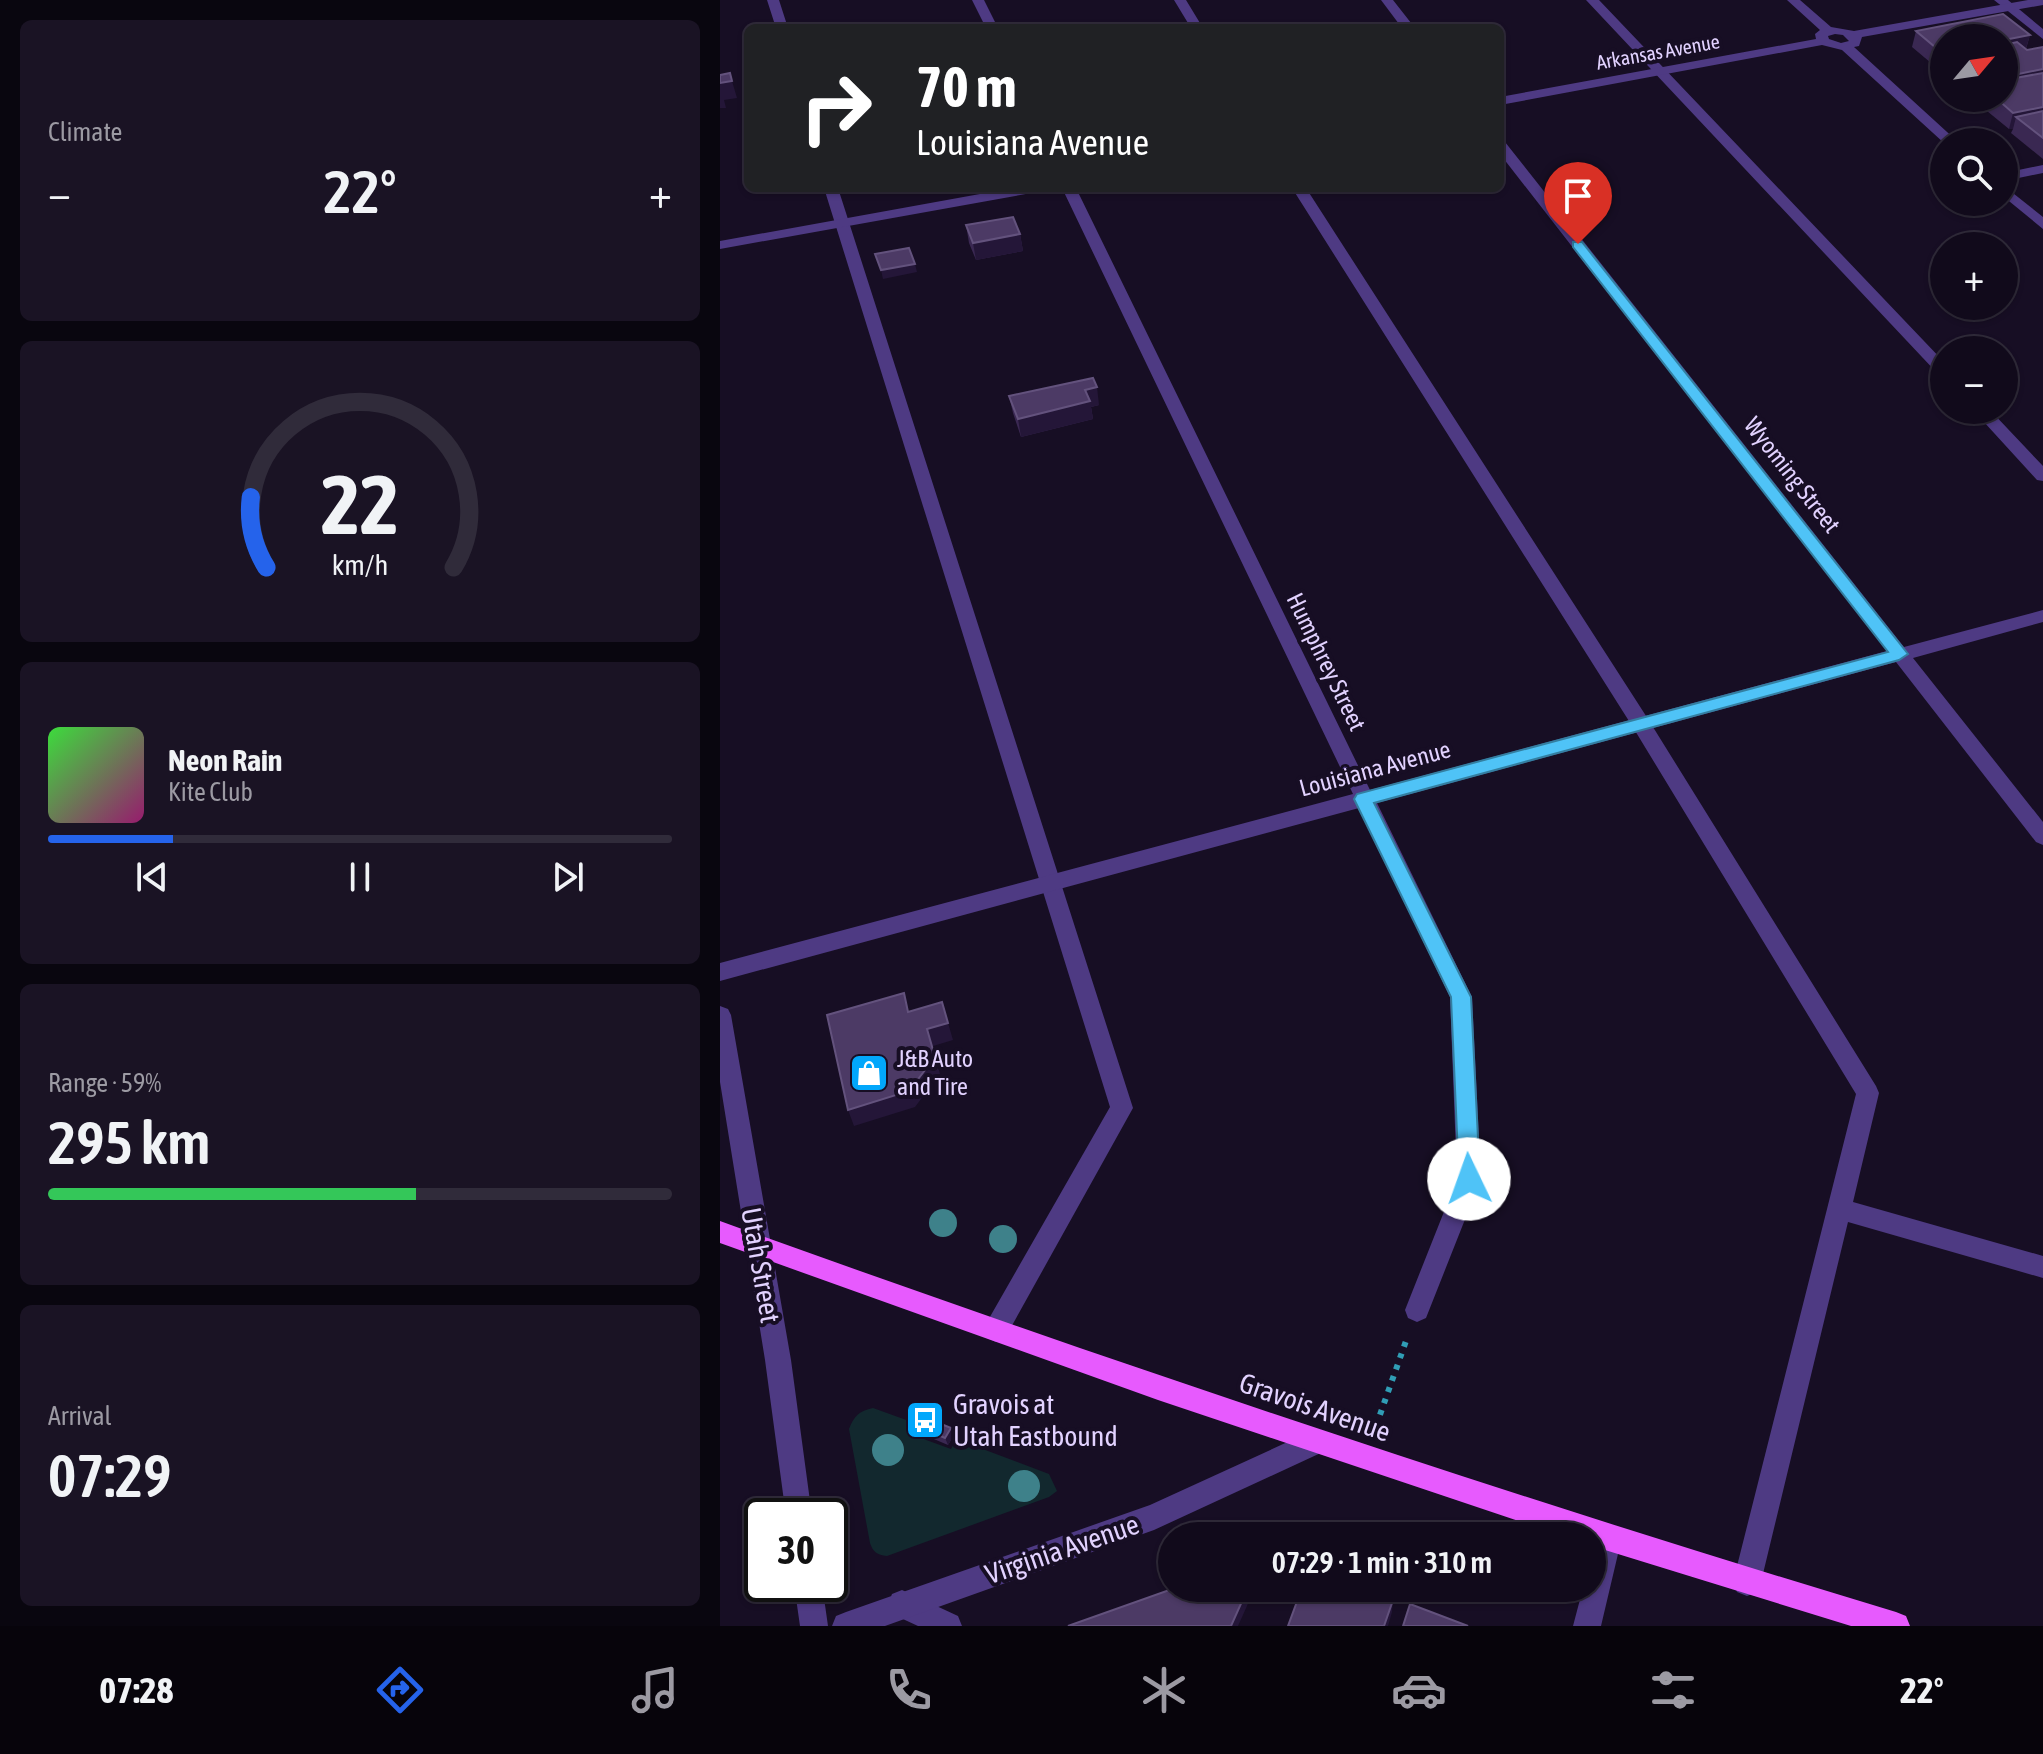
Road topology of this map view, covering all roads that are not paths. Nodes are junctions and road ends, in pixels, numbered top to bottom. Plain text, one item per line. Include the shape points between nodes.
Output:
1 (773, 0) edge
2 (978, 0) edge
3 (1180, 0) edge
4 (1387, 0) edge
5 (1592, 0) edge
6 (1793, 0) edge
7 (2043, 1) edge
8 (2004, 4) edge
9 (781, 24) edge
10 (990, 24) edge
11 (1195, 24) edge
12 (1406, 24) edge
13 (2043, 35) edge
14 (1825, 36) junction
15 (1849, 41) junction
16 (1662, 72) junction
17 (1504, 100) edge
18 (1937, 128) edge
19 (1504, 150) edge
20 (2043, 169) edge
21 (2018, 174) edge
22 (832, 192) edge
23 (1015, 192) edge
24 (1071, 192) edge
25 (1302, 192) edge
26 (2018, 203) edge
27 (842, 223) junction
28 (2043, 225) edge
29 (720, 245) edge
30 (1930, 356) edge
31 (1994, 424) edge
32 (2043, 476) edge
33 (2043, 616) edge
34 (1899, 654) junction
35 (1641, 724) junction
36 (1363, 799) junction
37 (2043, 837) edge
38 (1051, 883) junction
39 (720, 972) edge
40 (720, 1015) edge
41 (1838, 1208) junction
42 (720, 1232) edge
43 (758, 1246) junction
44 (2043, 1267) edge
45 (1417, 1310) road end
46 (996, 1330) junction
47 (1316, 1442) junction
48 (796, 1498) edge
49 (1609, 1537) junction
50 (1747, 1582) junction
51 (811, 1602) edge
52 (902, 1604) junction
53 (814, 1626) edge
54 (846, 1626) edge
55 (948, 1626) edge
56 (1587, 1626) edge
57 (1896, 1626) edge

1 - 9 street
2 - 10 street
3 - 11 street
4 - 12 street
5 - 16 street
6 - 14 street
7 - 8 street
8 - 13 street
8 - 15 street
14 - 15 street via 1840,30
14 - 16 street, Arkansas Avenue
15 - 18 street
16 - 17 street, Arkansas Avenue
16 - 30 street
19 - 34 street, Wyoming Street
20 - 21 street
22 - 27 street
23 - 27 street
24 - 36 street, Humphrey Street
25 - 35 street
26 - 28 street
27 - 29 street
27 - 38 street
31 - 32 street
33 - 34 street, Louisiana Avenue
34 - 35 street, Louisiana Avenue
34 - 37 street, Wyoming Street
35 - 36 street, Louisiana Avenue
35 - 41 street via 1868,1093
36 - 38 street, Louisiana Avenue
36 - 45 street, Humphrey Street via 1461,997 1469,1179
38 - 39 street, Louisiana Avenue
38 - 46 street via 1122,1108
40 - 43 street, Utah Street
41 - 44 street
41 - 50 street
42 - 43 main road, Gravois Avenue
43 - 46 main road, Gravois Avenue
43 - 48 street, Utah Street
46 - 47 main road, Gravois Avenue
47 - 49 main road, Gravois Avenue
47 - 52 street, Virginia Avenue via 1154,1517
49 - 50 main road, Gravois Avenue
49 - 56 street
50 - 57 main road, Gravois Avenue
51 - 53 street
52 - 54 street, Virginia Avenue
52 - 55 street

